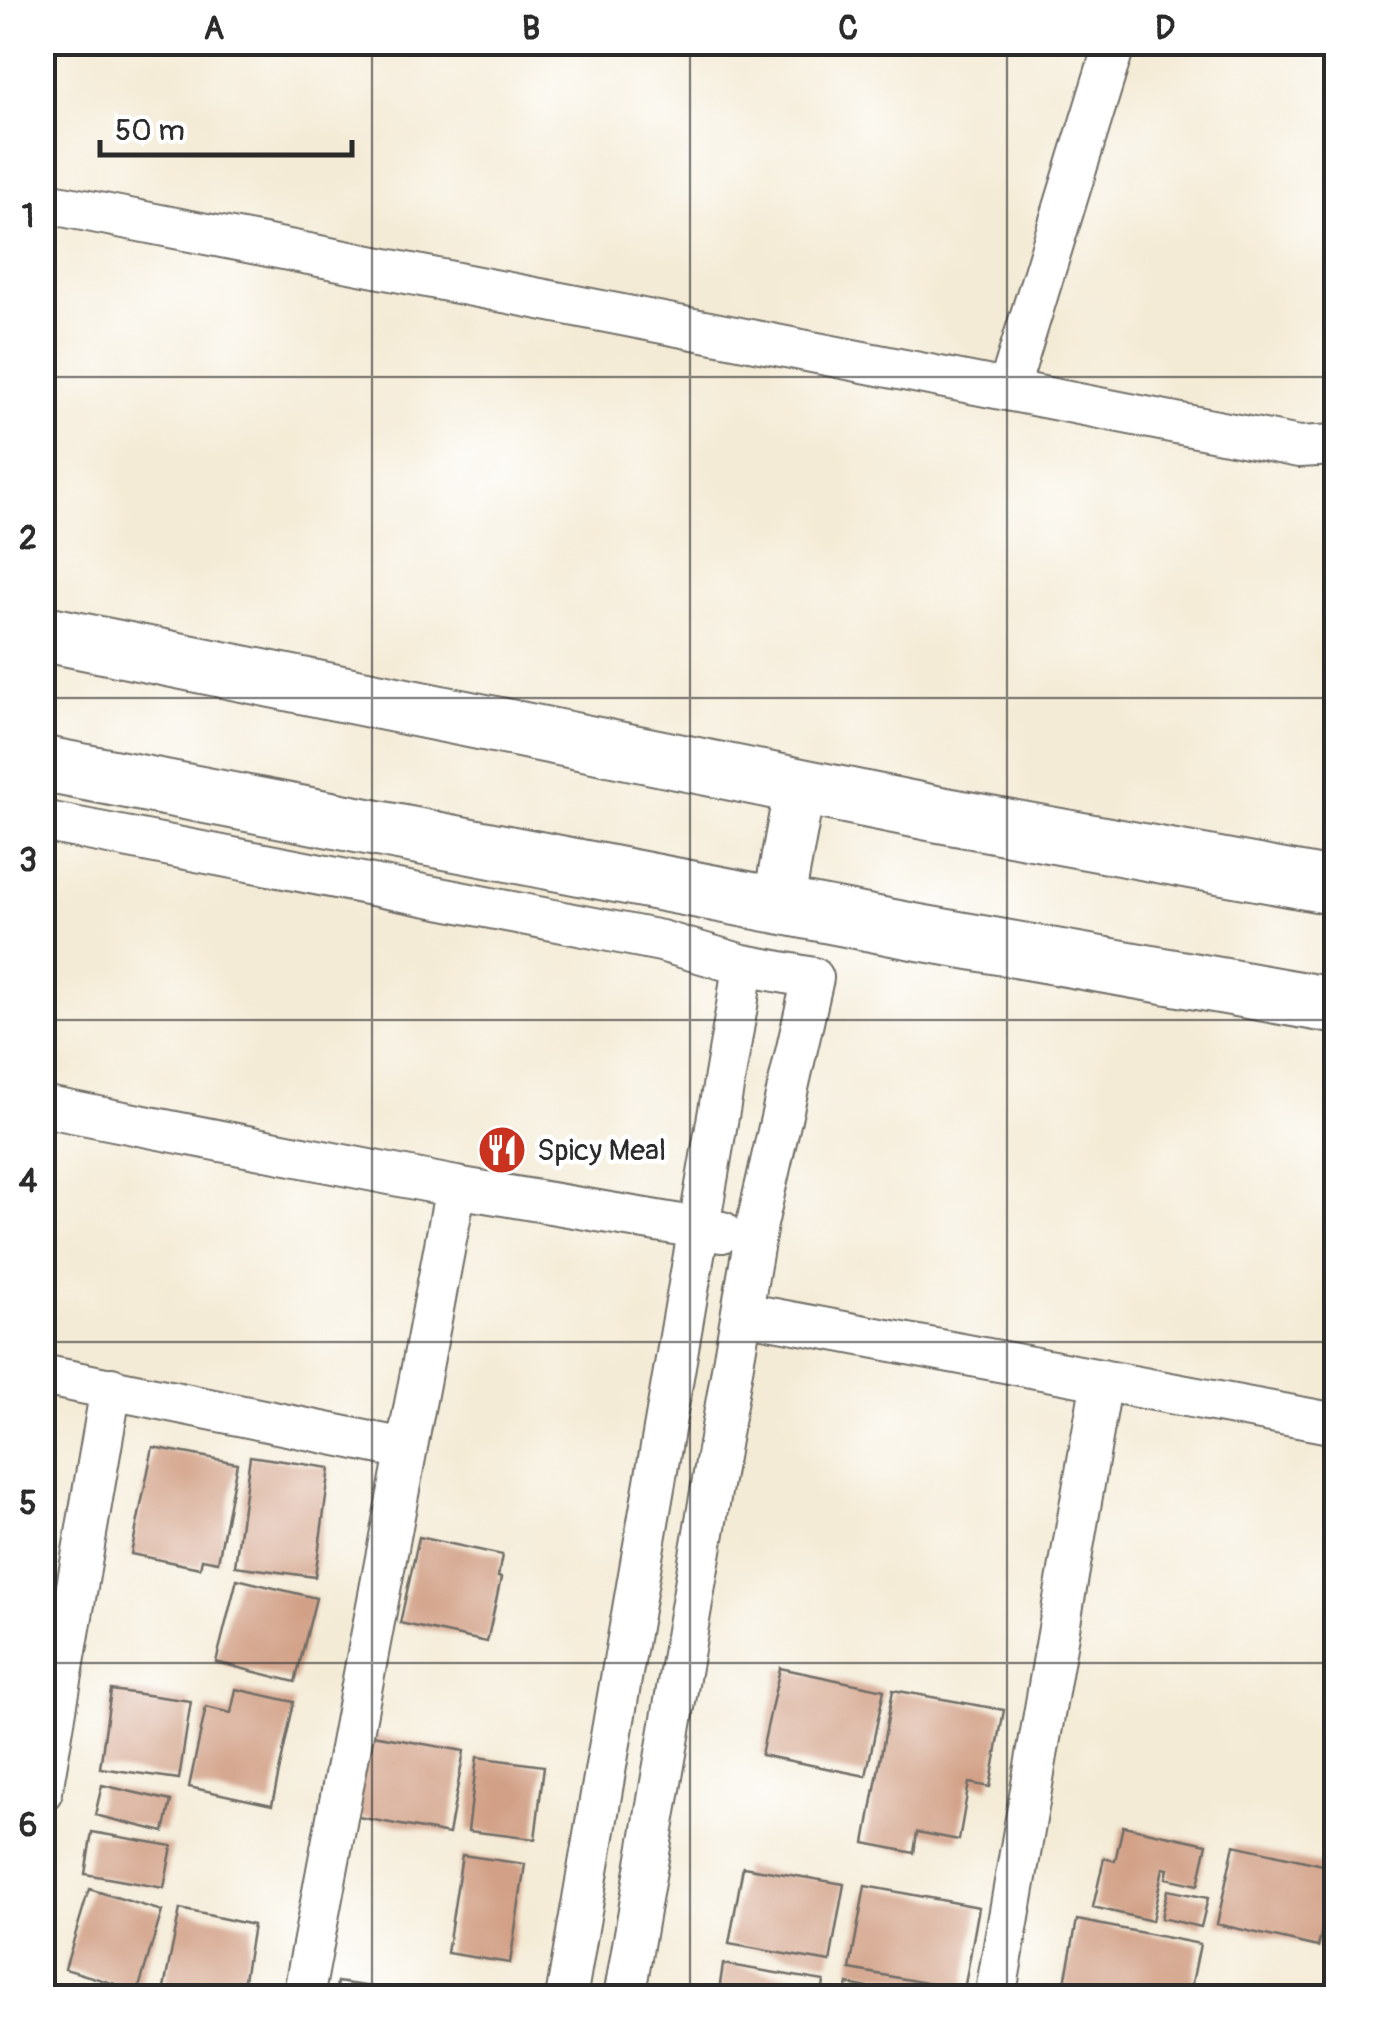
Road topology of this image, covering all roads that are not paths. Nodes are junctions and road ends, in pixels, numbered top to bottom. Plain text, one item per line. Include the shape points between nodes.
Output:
1 (1115, 42) edge
2 (42, 202) edge
3 (1008, 390) junction
4 (1336, 446) edge
5 (42, 633) edge
6 (42, 764) edge
7 (800, 786) junction
8 (42, 821) edge
9 (1263, 874) junction
10 (1336, 876) edge
11 (1336, 887) edge
12 (778, 905) junction
13 (743, 965) junction
14 (1328, 1009) edge
15 (42, 1106) edge
16 (456, 1187) junction
17 (699, 1228) junction
18 (755, 1239) junction
19 (742, 1313) junction
20 (42, 1375) edge
21 (1102, 1380) junction
22 (111, 1388) junction
23 (1336, 1424) edge
24 (405, 1449) junction
25 (57, 1629) edge
26 (42, 1791) edge
27 (303, 1998) edge
28 (566, 1998) edge
29 (624, 1998) edge
30 (995, 1998) edge

1 - 3 street
2 - 3 street
3 - 4 street via 1299,447
5 - 7 main road
6 - 12 main road
7 - 9 main road
7 - 12 street
8 - 13 street via 661,941
9 - 10 main road
9 - 11 main road
12 - 14 main road
13 - 17 street
13 - 18 street via 813,978
15 - 16 street
16 - 17 street
16 - 24 street
17 - 18 street
17 - 28 street
18 - 19 street
19 - 21 street
19 - 29 street
20 - 22 street
21 - 23 street
21 - 30 street
22 - 24 street
22 - 25 street
24 - 27 street
25 - 26 street

